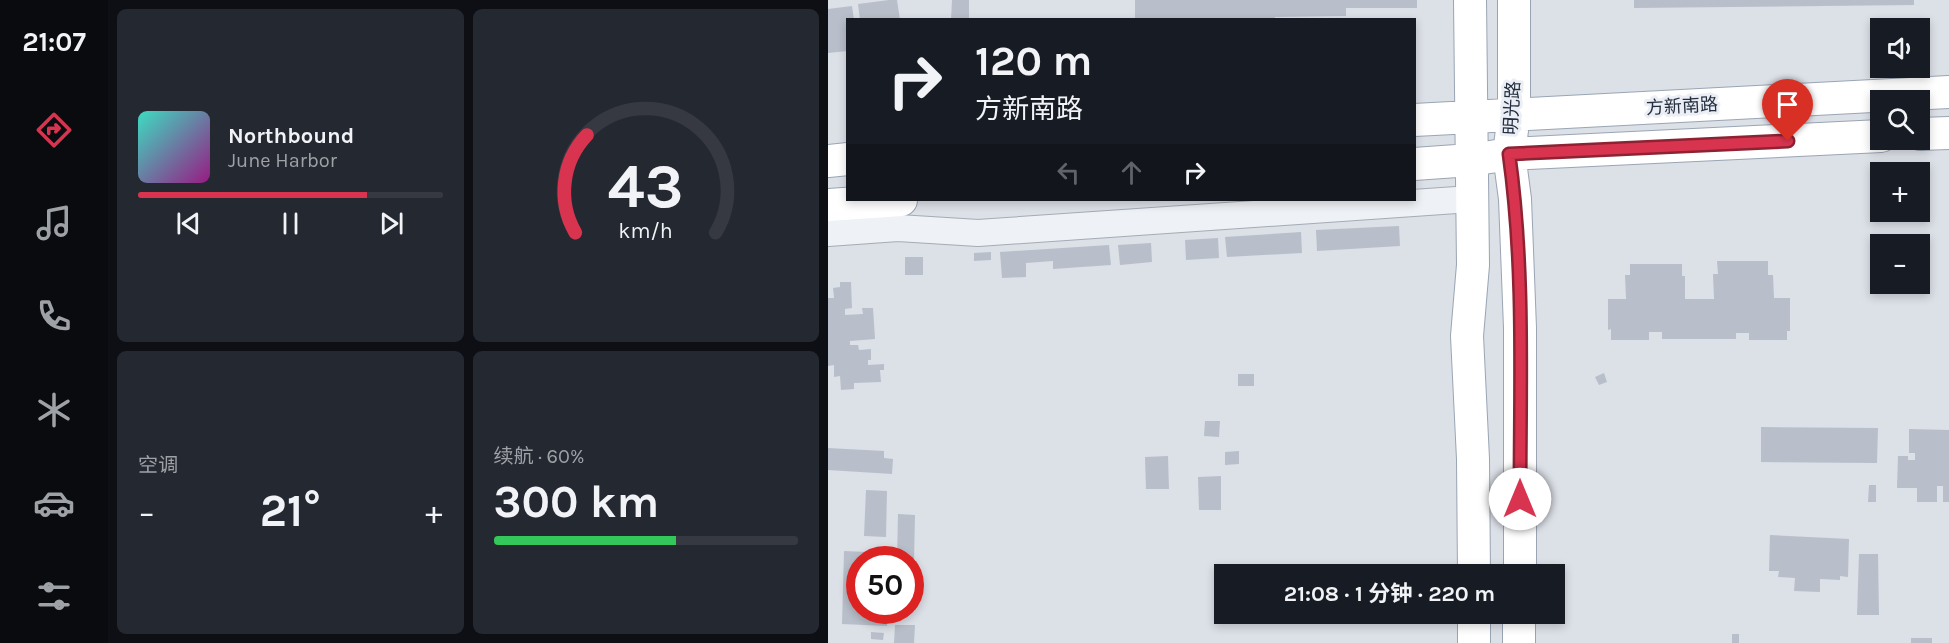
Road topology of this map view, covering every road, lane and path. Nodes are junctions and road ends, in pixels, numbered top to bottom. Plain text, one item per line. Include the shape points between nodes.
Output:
1 (1470, 0) edge
2 (1514, 0) edge
3 (1949, 92) edge
4 (1514, 114) junction
5 (1471, 116) junction
6 (1416, 120) edge
7 (1949, 133) edge
8 (1930, 134) edge
9 (1870, 137) edge
10 (1509, 154) junction
11 (846, 159) edge
12 (1471, 160) junction
13 (828, 161) edge
14 (1416, 164) edge
15 (1471, 199) junction
16 (886, 201) edge
17 (828, 205) edge
18 (828, 233) edge
19 (1474, 564) edge
20 (1520, 564) edge
21 (1474, 624) edge
22 (1519, 624) edge
23 (1474, 643) edge
24 (1519, 643) edge

1 - 5 main road
2 - 4 main road, 明光路
3 - 4 main road, 方新南路
4 - 5 main road, 方新南路
4 - 10 main road, 明光路
5 - 6 main road, 方新南路
5 - 12 main road
7 - 8 main road
9 - 10 main road
10 - 12 main road
10 - 20 main road, 明光路 via 1515,199 1520,328
11 - 13 main road
12 - 14 main road
12 - 15 main road
15 - 18 lane via 978,233 898,228
15 - 19 main road via 1473,266 1467,336
16 - 17 main road
21 - 23 main road
22 - 24 main road

